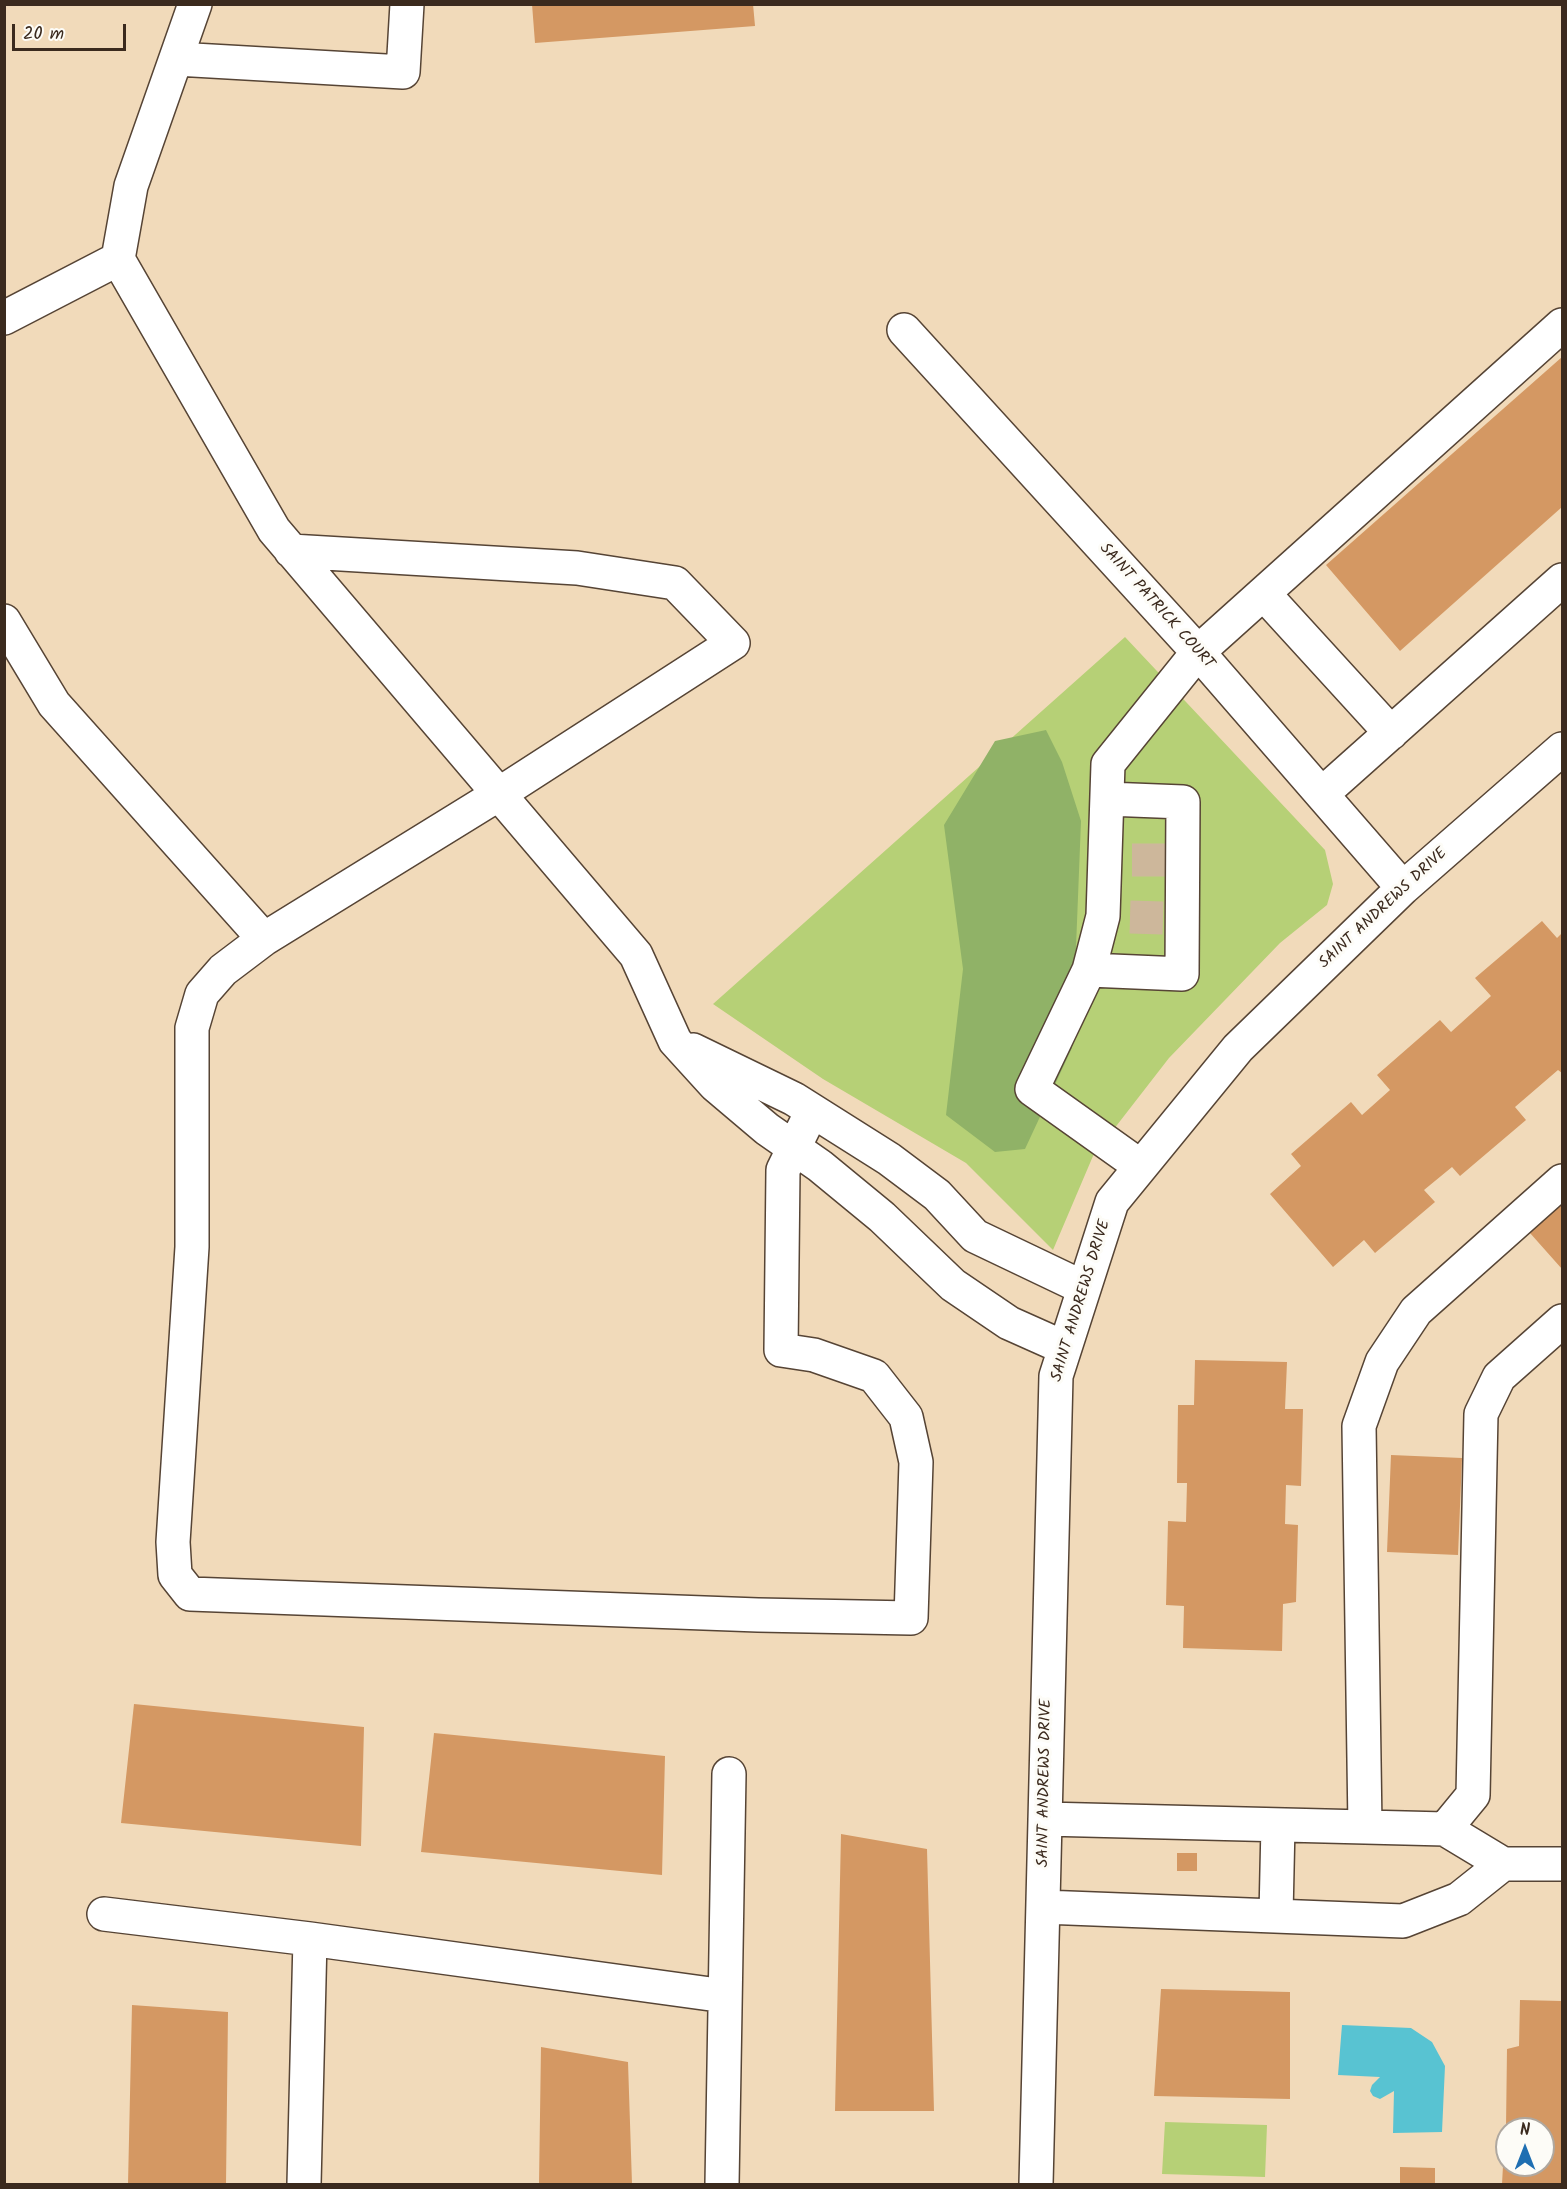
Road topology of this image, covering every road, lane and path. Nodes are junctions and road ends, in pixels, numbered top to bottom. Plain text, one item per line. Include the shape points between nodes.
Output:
1 (195, 4) edge
2 (407, 4) edge
3 (176, 59) junction
4 (118, 259) junction
5 (4, 318) edge
6 (1563, 325) edge
7 (904, 330) dead end
8 (291, 551) junction
9 (1563, 580) edge
10 (1264, 594) junction
11 (4, 621) edge
12 (1198, 652) junction
13 (1391, 733) junction
14 (1563, 749) edge
15 (499, 794) junction
16 (1322, 794) junction
17 (1107, 798) junction
18 (1403, 888) junction
19 (264, 939) junction
20 (1089, 970) junction
21 (675, 1041) junction
22 (813, 1111) junction
23 (793, 1148) junction
24 (1140, 1166) junction
25 (1563, 1181) edge
26 (1084, 1288) junction
27 (1563, 1322) edge
28 (1065, 1348) junction
29 (729, 1774) dead end
30 (1045, 1819) junction
31 (1278, 1825) junction
32 (1365, 1827) junction
33 (1445, 1829) junction
34 (1503, 1864) junction
35 (1563, 1864) edge
36 (1042, 1907) junction
37 (104, 1914) dead end
38 (1276, 1916) junction
39 (310, 1939) junction
40 (725, 1996) junction
41 (304, 2184) edge
42 (722, 2184) edge
43 (1036, 2184) edge

1 - 3 street
2 - 3 street via 403,72
3 - 4 street via 130,186
4 - 5 street
4 - 8 street via 274,530
6 - 10 street
7 - 12 street, SAINT PATRICK COURT
8 - 15 street
8 - 15 street via 577,568 675,583 733,643
9 - 13 street
10 - 12 street
10 - 13 street
11 - 19 street via 54,704
12 - 16 street, SAINT PATRICK COURT
12 - 17 street via 1108,764
13 - 16 street
14 - 18 street, SAINT ANDREWS DRIVE
15 - 19 street
15 - 21 street via 636,955
16 - 18 street, SAINT PATRICK COURT
17 - 20 street via 1118,860 1116,916
17 - 20 street via 1183,802 1174,919 1182,974
18 - 24 street, SAINT ANDREWS DRIVE via 1238,1048
19 - 23 street via 223,970 202,994 192,1028 192,1247 173,1542 175,1575 190,1594 911,1618 916,1462 906,1417 874,1376 813,1355 781,1350 783,1170
20 - 24 street via 1032,1089
21 - 22 street
21 - 23 street via 715,1085
22 - 23 street
22 - 26 street via 937,1195 975,1236
23 - 28 street via 882,1217 953,1285 1009,1323
24 - 26 street, SAINT ANDREWS DRIVE via 1112,1202
25 - 32 street via 1416,1311 1382,1362 1359,1426
26 - 28 street, SAINT ANDREWS DRIVE
27 - 33 street via 1499,1377 1480,1414 1473,1795
28 - 30 street, SAINT ANDREWS DRIVE via 1056,1376
29 - 40 street
30 - 31 street
30 - 36 street, SAINT ANDREWS DRIVE
31 - 32 street
31 - 38 street
32 - 33 street
33 - 34 street
34 - 35 street
34 - 38 street via 1459,1899 1403,1921
36 - 38 street
36 - 43 street, SAINT ANDREWS DRIVE
37 - 39 street
39 - 40 street
39 - 41 street
40 - 42 street

